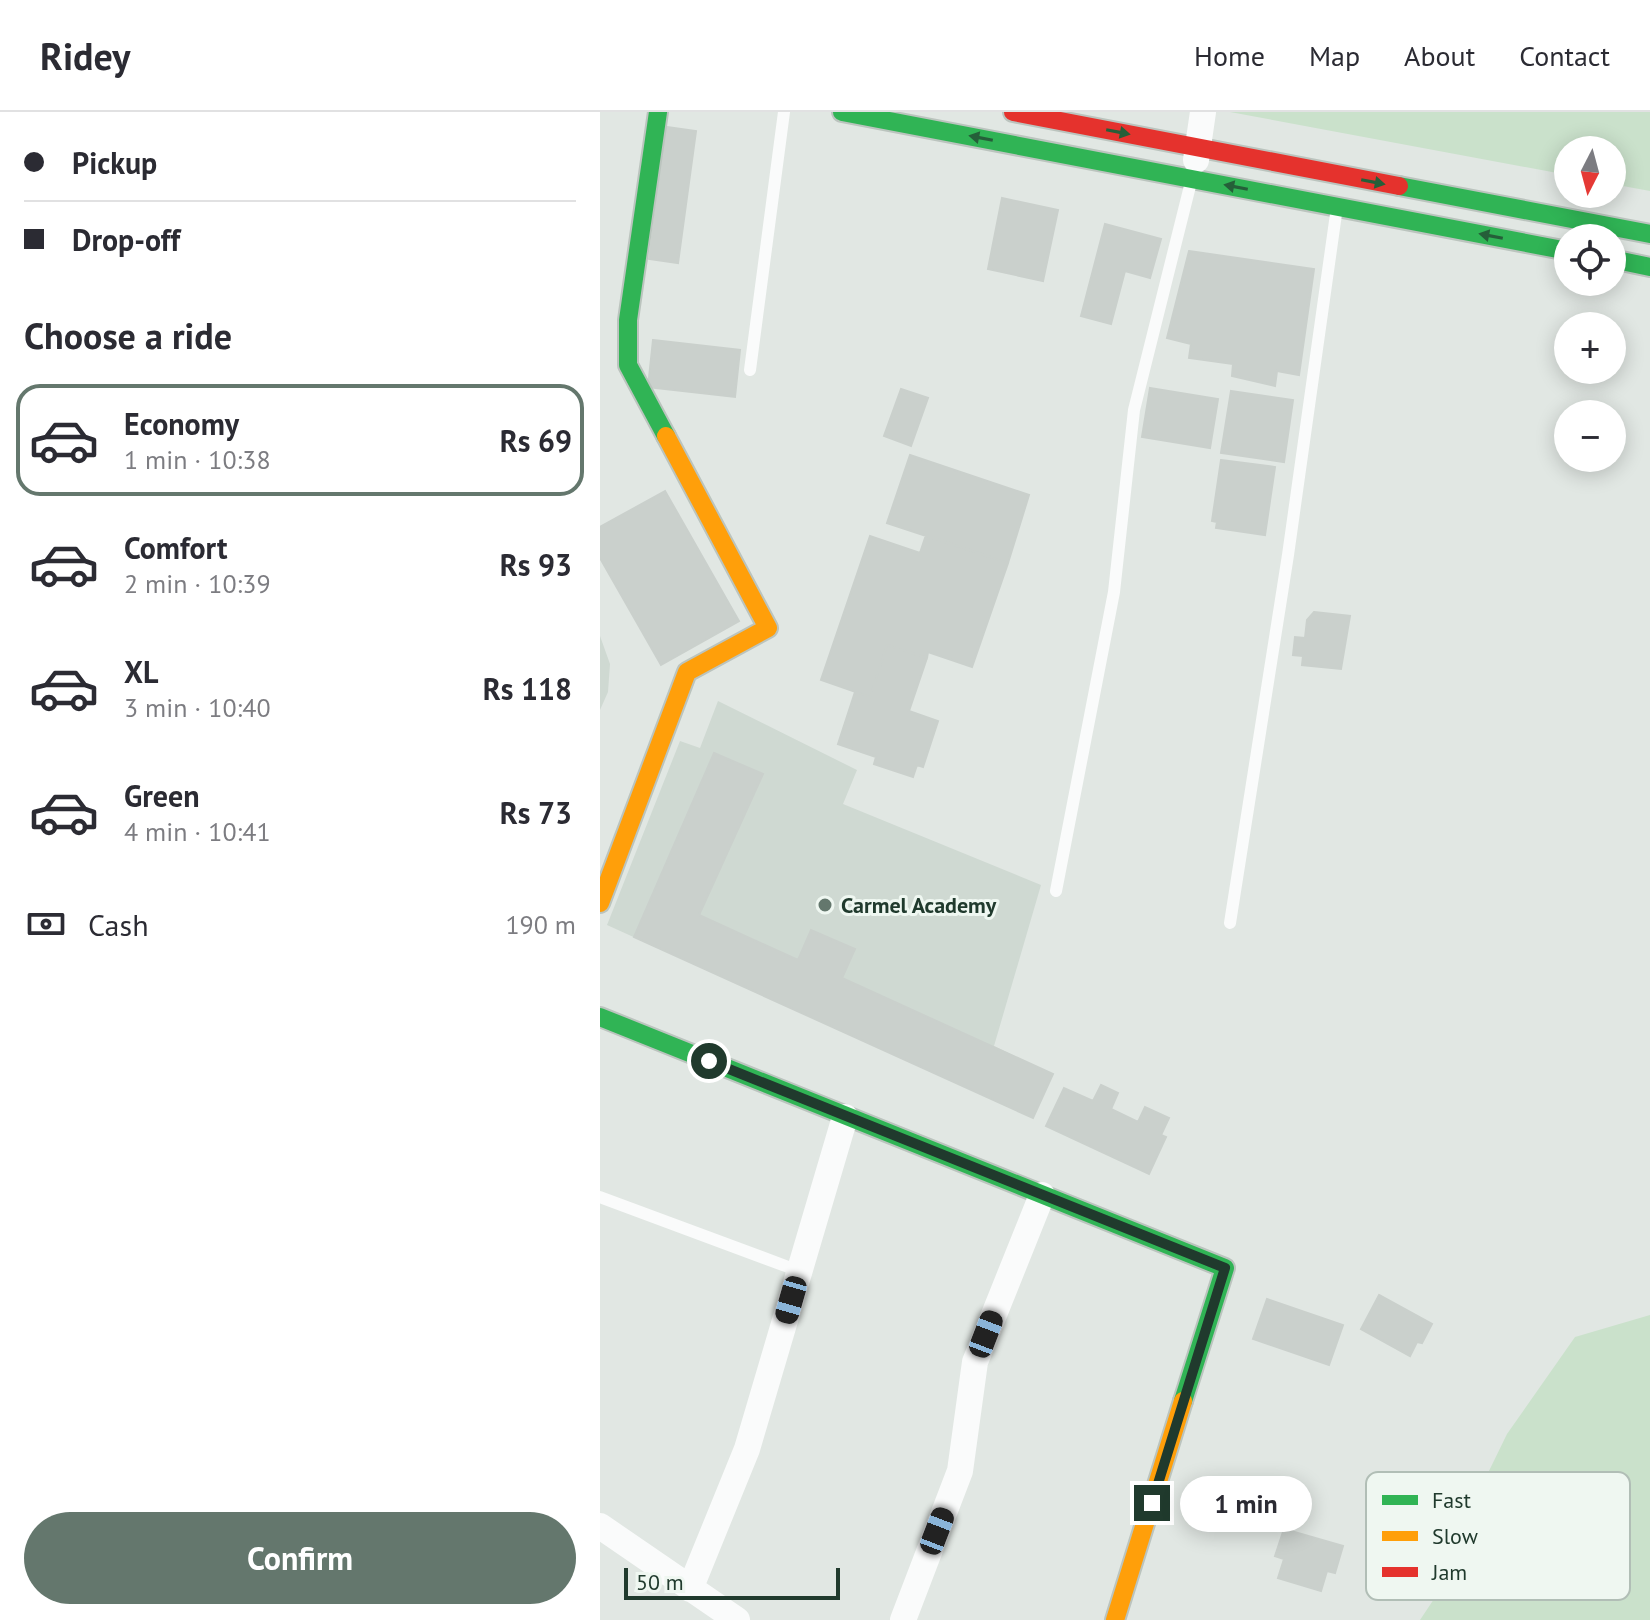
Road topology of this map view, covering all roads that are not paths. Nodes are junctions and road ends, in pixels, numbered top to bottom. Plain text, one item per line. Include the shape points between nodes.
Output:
1 (658, 112) edge
2 (784, 112) edge
3 (842, 112) edge
4 (1013, 112) edge
5 (1203, 112) edge
6 (1199, 148) junction
7 (1192, 179) junction
8 (1337, 207) junction
9 (1650, 234) edge
10 (1554, 248) edge
11 (1626, 262) edge
12 (1650, 267) edge
13 (750, 370) dead end
14 (1056, 891) dead end
15 (600, 903) edge
16 (1230, 923) dead end
17 (600, 1017) edge
18 (845, 1117) junction
19 (1042, 1195) junction
20 (600, 1197) edge
21 (799, 1271) junction
22 (600, 1526) edge
23 (690, 1589) junction
24 (737, 1620) edge
25 (903, 1620) edge
26 (1115, 1620) edge

1 - 15 main road via 628,320 628,365 768,628 687,672
2 - 13 lane
7 -> 3 main road
4 -> 6 main road
5 - 6 street
6 - 7 street
6 -> 9 main road
8 -> 7 main road
7 - 14 lane via 1134,410 1114,592
10 -> 8 main road
8 - 16 lane
11 - 12 main road
17 - 18 main road
18 - 19 main road
18 - 21 street
19 - 25 street via 975,1362 960,1471
19 - 26 main road via 1225,1268
20 - 21 lane
21 - 23 street via 747,1449
22 - 23 street
23 - 24 street

